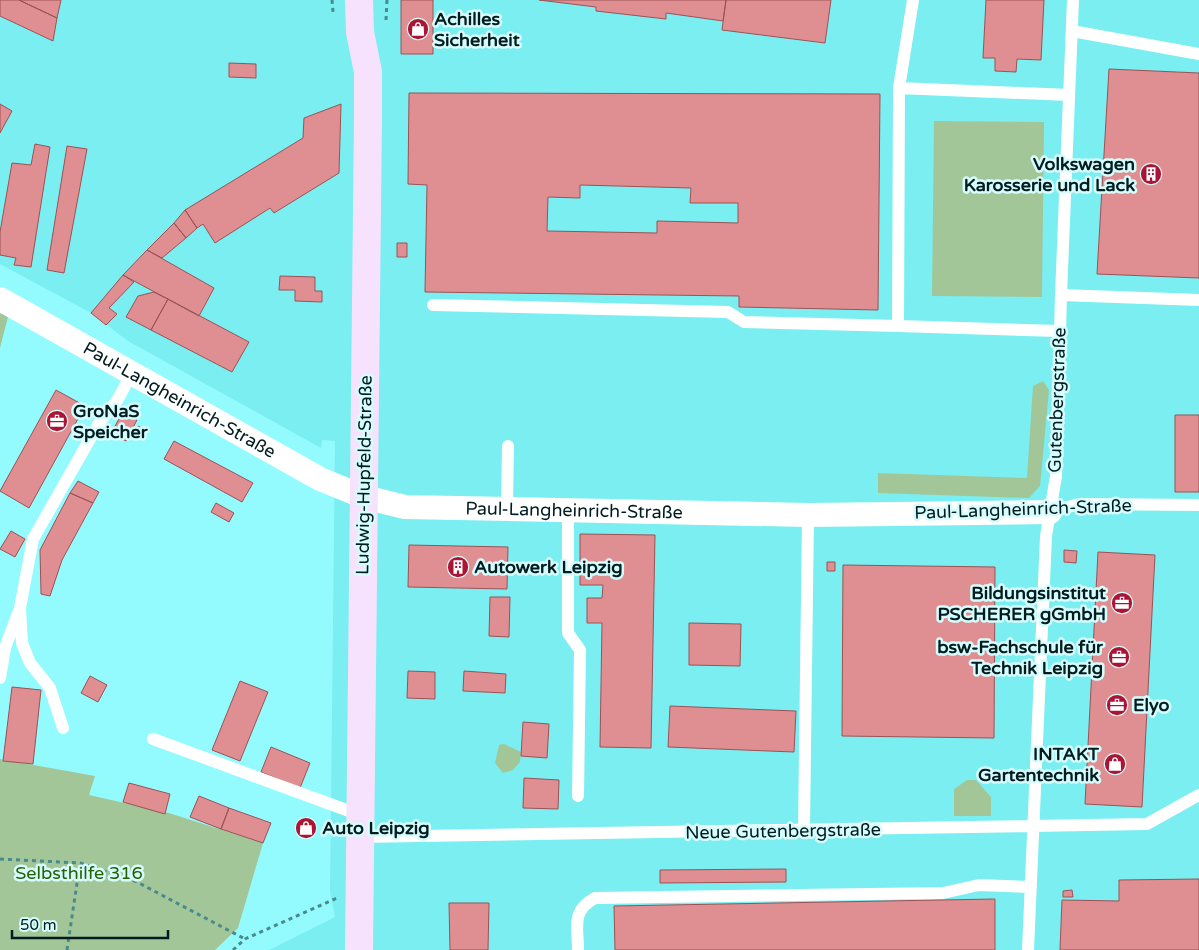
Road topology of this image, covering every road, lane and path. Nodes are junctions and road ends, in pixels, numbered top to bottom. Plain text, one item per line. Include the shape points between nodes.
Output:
1 (359, 0) edge
2 (913, 0) edge
3 (1074, 0) edge
4 (1072, 31) junction
5 (1199, 54) edge
6 (900, 88) junction
7 (1069, 95) junction
8 (1060, 295) junction
9 (0, 298) edge
10 (1199, 300) edge
11 (433, 304) dead end
12 (898, 326) junction
13 (1059, 331) junction
14 (132, 373) junction
15 (508, 446) dead end
16 (364, 497) junction
17 (1199, 505) edge
18 (507, 509) junction
19 (568, 510) junction
20 (1050, 512) junction
21 (808, 515) junction
22 (20, 608) junction
23 (0, 678) edge
24 (63, 728) dead end
25 (153, 739) dead end
26 (1199, 795) edge
27 (578, 796) dead end
28 (360, 826) junction
29 (1033, 827) junction
30 (804, 830) junction
31 (0, 859) edge
32 (80, 863) junction
33 (361, 887) junction
34 (1031, 887) junction
35 (245, 939) junction
36 (67, 950) edge
37 (233, 950) edge
38 (360, 950) edge
39 (578, 950) edge
40 (1028, 950) edge

1 - 16 main road, Ludwig-Hupfeld-Straße via 360,32 368,81
2 - 6 lane
3 - 4 lane, Gutenbergstraße
4 - 5 lane
4 - 7 lane, Gutenbergstraße
6 - 7 lane
6 - 12 lane
7 - 8 lane, Gutenbergstraße
8 - 10 lane
8 - 13 lane, Gutenbergstraße
9 - 14 street, Paul-Langheinrich-Straße
11 - 12 lane via 728,312 744,322
12 - 13 lane
13 - 20 lane, Gutenbergstraße via 1056,476
14 - 16 street, Paul-Langheinrich-Straße via 320,479
14 - 22 lane via 118,399 99,423 33,539
15 - 18 lane
16 - 18 street, Paul-Langheinrich-Straße via 405,507
16 - 28 main road, Ludwig-Hupfeld-Straße
17 - 20 lane, Paul-Langheinrich-Straße via 1079,504
18 - 19 street, Paul-Langheinrich-Straße
19 - 21 street, Paul-Langheinrich-Straße
19 - 27 lane via 568,633 580,650
20 - 21 street, Paul-Langheinrich-Straße
20 - 29 lane, Gutenbergstraße via 1046,536
21 - 30 lane
22 - 23 lane via 5,648
22 - 24 lane via 22,643 30,663 50,688
25 - 28 lane
26 - 29 lane, Neue Gutenbergstraße via 1147,824
28 - 30 lane, Neue Gutenbergstraße
28 - 33 main road, Ludwig-Hupfeld-Straße
29 - 30 lane, Neue Gutenbergstraße
29 - 34 lane, Gutenbergstraße
31 - 32 path
32 - 35 path via 137,882
32 - 36 path
33 - 35 path
33 - 38 main road, Ludwig-Hupfeld-Straße
34 - 39 lane via 979,885 943,893 595,898 584,904 578,914
34 - 40 lane, Gutenbergstraße
35 - 37 path

